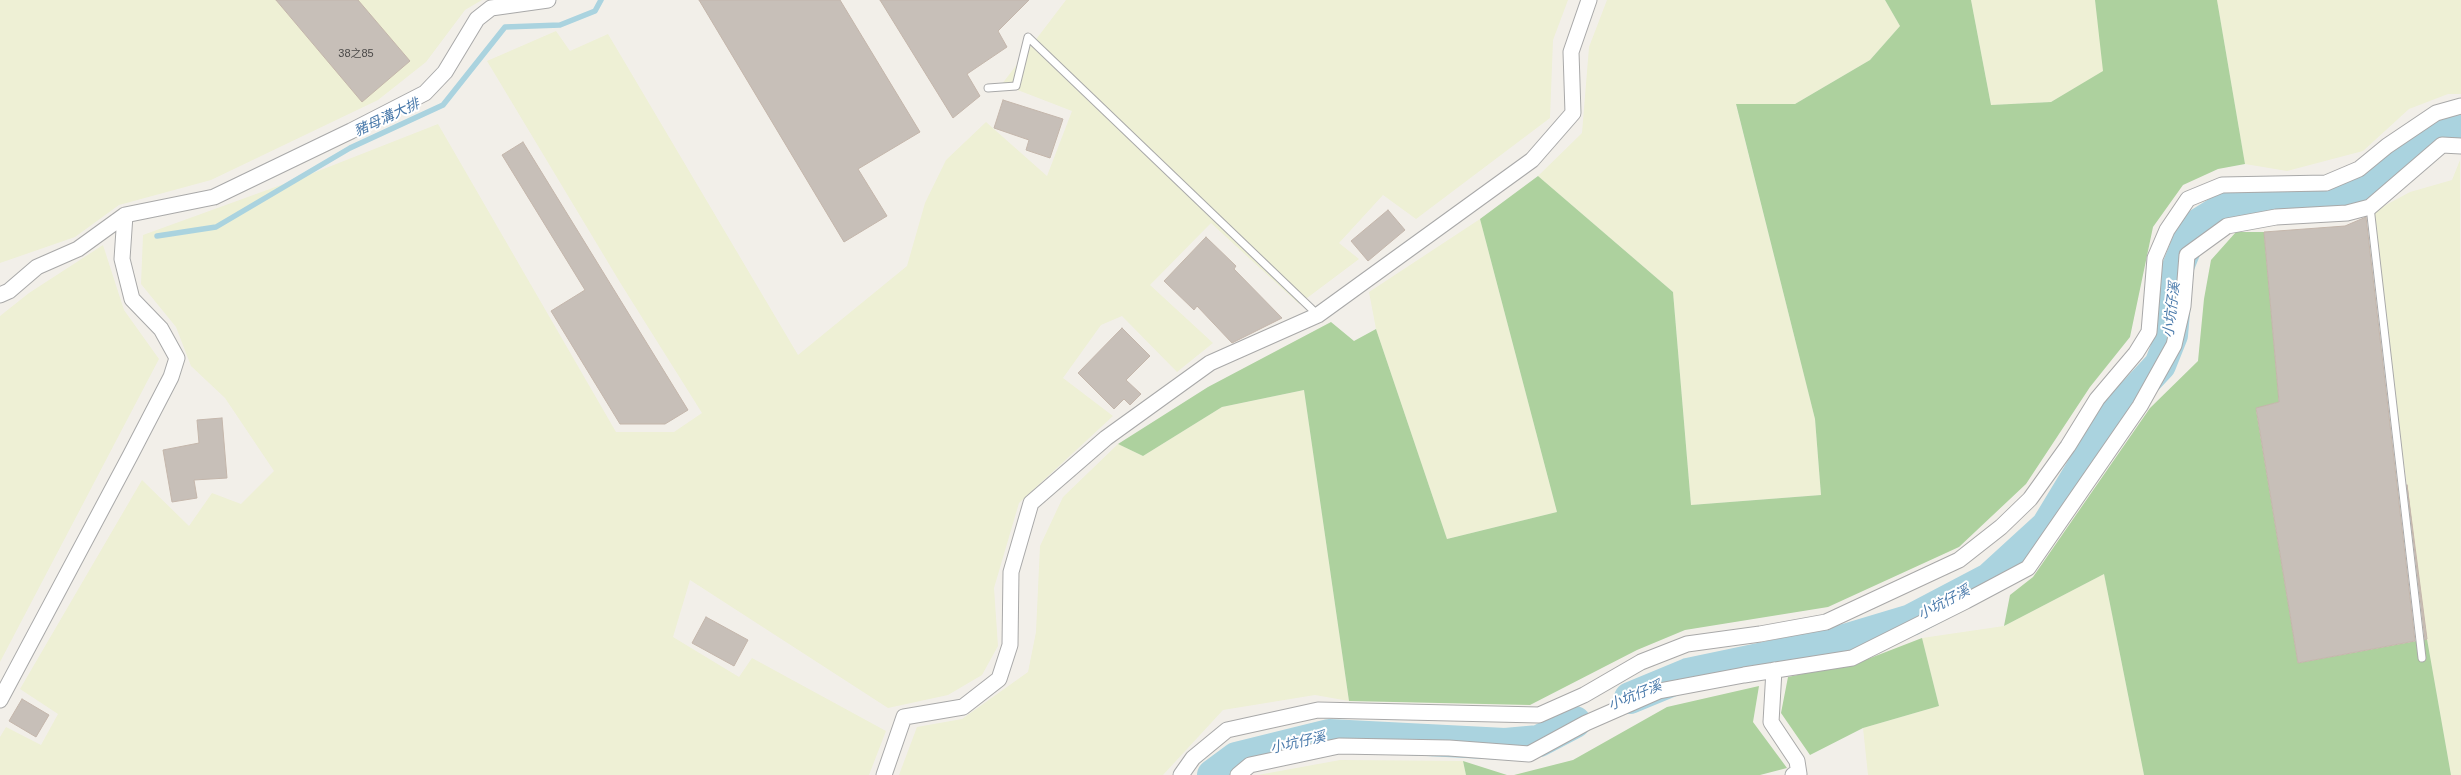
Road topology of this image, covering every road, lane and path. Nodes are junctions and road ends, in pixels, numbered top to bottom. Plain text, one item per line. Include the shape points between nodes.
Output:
1 (548, 0) edge
2 (1588, 0) edge
3 (988, 88) dead end
4 (2461, 106) edge
5 (2461, 146) edge
6 (2370, 207) junction
7 (126, 215) junction
8 (0, 295) edge
9 (1318, 315) junction
10 (2422, 658) dead end
11 (1774, 670) junction
12 (0, 700) edge
13 (884, 775) edge
14 (1180, 775) edge
15 (1238, 775) edge
16 (1793, 775) edge

1 - 7 street via 491,8 477,20 445,72 425,93 214,197
2 - 9 street via 1571,52 1572,112 1532,160
3 - 9 lane via 1016,86 1028,37
4 - 14 street via 2436,113 2359,169 2326,183 2222,185 2188,199 2167,230 2155,258 2148,332 2136,353 2097,399 2068,446 2030,499 2001,527 1958,560 1826,622 1687,644 1641,662 1584,695 1539,715 1318,710 1227,730 1193,758
5 - 6 street via 2442,144
6 - 10 lane
6 - 11 street via 2347,213 2276,217 2228,226 2187,255 2183,306 2174,345 2140,406 2028,568 1852,658
7 - 8 street via 78,249 37,267 9,291
7 - 12 street via 122,259 132,299 162,329 177,358 133,450
9 - 13 street via 1210,363 1106,438 1031,503 1011,572 1010,645 999,679 963,708 904,717
11 - 15 street via 1659,691 1586,723 1529,754 1449,748 1339,746 1250,764
11 - 16 street via 1772,722 1798,761 1799,774

